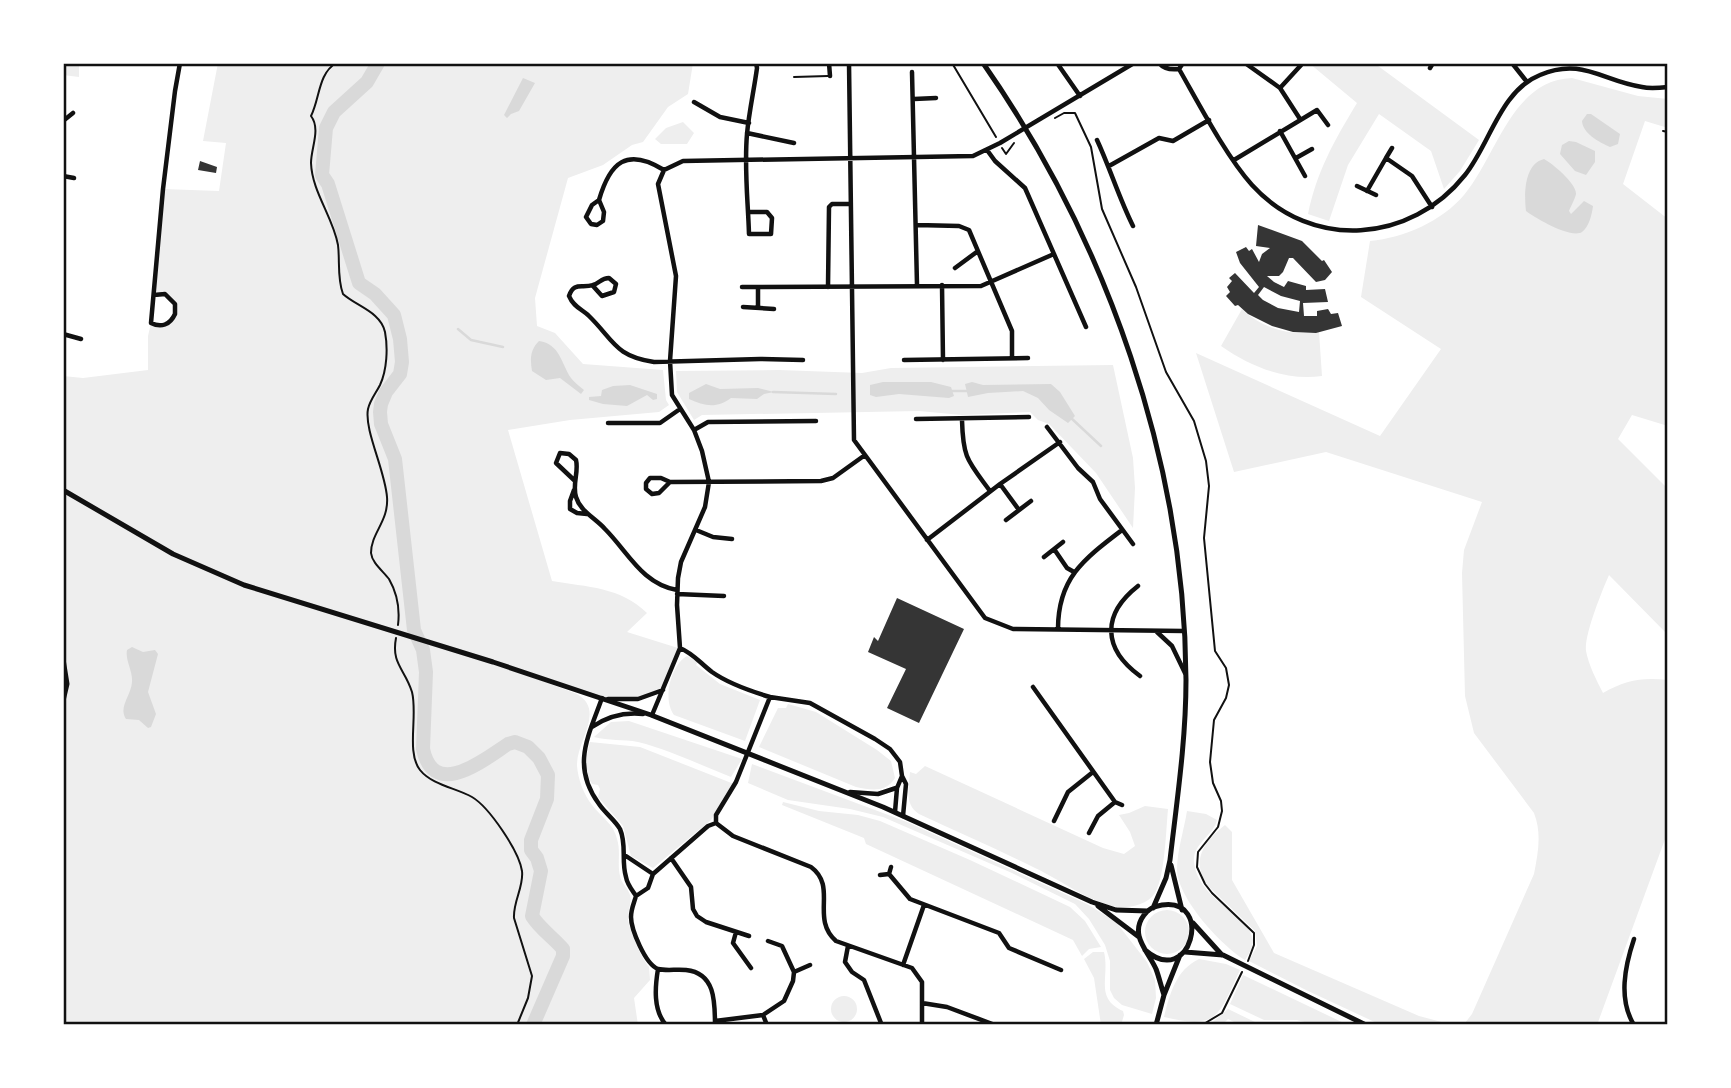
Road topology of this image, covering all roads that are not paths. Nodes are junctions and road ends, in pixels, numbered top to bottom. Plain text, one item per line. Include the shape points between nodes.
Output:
1 (180, 63) edge
2 (756, 63) edge
3 (829, 63) edge
4 (849, 63) edge
5 (983, 63) edge
6 (1057, 63) edge
7 (1134, 63) edge
8 (1159, 63) edge
9 (1183, 63) edge
10 (1245, 63) edge
11 (1511, 63) edge
12 (1302, 64) edge
13 (1179, 69) junction
14 (912, 72) dead end
15 (830, 76) joint
16 (794, 77) dead end
17 (1527, 82) junction
18 (1280, 88) junction
19 (1668, 88) edge
20 (1080, 96) junction
21 (936, 98) dead end
22 (914, 99) junction
23 (694, 102) dead end
24 (73, 113) dead end
25 (1209, 120) junction
26 (1300, 120) junction
27 (63, 121) edge
28 (749, 123) junction
29 (1328, 125) dead end
30 (1280, 131) junction
31 (1663, 131) dead end
32 (1668, 132) edge
33 (747, 133) junction
34 (1097, 140) dead end
35 (794, 143) dead end
36 (1392, 148) dead end
37 (1311, 149) dead end
38 (987, 150) junction
39 (849, 157) junction
40 (916, 157) junction
41 (1296, 158) junction
42 (1386, 158) junction
43 (746, 159) junction
44 (1234, 160) junction
45 (1109, 166) junction
46 (664, 170) junction
47 (63, 176) edge
48 (1305, 176) dead end
49 (74, 178) dead end
50 (1357, 186) dead end
51 (1367, 191) junction
52 (1376, 195) dead end
53 (599, 200) junction
54 (850, 204) junction
55 (1432, 207) junction
56 (748, 212) junction
57 (917, 225) junction
58 (1133, 226) dead end
59 (978, 251) junction
60 (1054, 254) junction
61 (955, 268) dead end
62 (991, 282) junction
63 (917, 285) junction
64 (942, 285) junction
65 (593, 286) junction
66 (742, 287) dead end
67 (758, 287) junction
68 (828, 287) junction
69 (851, 287) junction
70 (154, 295) junction
71 (758, 306) junction
72 (743, 307) dead end
73 (774, 309) dead end
74 (1086, 327) dead end
75 (63, 334) edge
76 (80, 339) dead end
77 (1012, 358) junction
78 (1028, 358) dead end
79 (803, 360) dead end
80 (904, 360) dead end
81 (943, 360) junction
82 (670, 362) junction
83 (680, 409) junction
84 (1030, 417) dead end
85 (916, 419) dead end
86 (962, 420) junction
87 (816, 421) dead end
88 (608, 423) dead end
89 (1047, 427) dead end
90 (694, 430) junction
91 (1060, 442) junction
92 (865, 456) junction
93 (574, 480) junction
94 (670, 482) junction
95 (709, 482) junction
96 (1000, 484) junction
97 (575, 489) junction
98 (63, 490) edge
99 (990, 491) junction
100 (1031, 501) dead end
101 (1019, 510) junction
102 (587, 514) junction
103 (1006, 520) dead end
104 (696, 530) junction
105 (1122, 530) junction
106 (732, 539) dead end
107 (927, 540) junction
108 (1063, 542) dead end
109 (1133, 544) dead end
110 (1055, 549) junction
111 (1044, 557) dead end
112 (1074, 572) junction
113 (1138, 586) dead end
114 (677, 592) junction
115 (724, 596) dead end
116 (1058, 629) junction
117 (1112, 631) junction
118 (1184, 631) junction
119 (1156, 632) junction
120 (680, 648) junction
121 (63, 659) edge
122 (1140, 676) dead end
123 (1186, 677) junction
124 (1033, 688) dead end
125 (664, 690) junction
126 (770, 697) junction
127 (605, 698) junction
128 (63, 701) edge
129 (652, 715) junction
130 (591, 728) junction
131 (1093, 772) junction
132 (902, 776) junction
133 (897, 788) junction
134 (846, 792) junction
135 (1115, 802) junction
136 (1122, 805) dead end
137 (895, 812) junction
138 (903, 816) junction
139 (1054, 821) dead end
140 (716, 823) junction
141 (1089, 833) dead end
142 (625, 856) junction
143 (671, 858) junction
144 (1170, 860) junction
145 (891, 867) dead end
146 (653, 874) junction
147 (889, 874) junction
148 (880, 875) dead end
149 (636, 896) junction
150 (1092, 902) junction
151 (924, 905) junction
152 (1151, 909) junction
153 (1182, 910) junction
154 (1191, 921) junction
155 (736, 932) junction
156 (749, 936) dead end
157 (1139, 937) junction
158 (1634, 939) dead end
159 (768, 941) dead end
160 (848, 946) junction
161 (1145, 950) junction
162 (1182, 953) junction
163 (1223, 956) junction
164 (810, 965) dead end
165 (903, 965) junction
166 (751, 968) dead end
167 (658, 969) junction
168 (1061, 971) dead end
169 (794, 972) junction
170 (1164, 995) junction
171 (922, 1003) junction
172 (763, 1015) junction
173 (715, 1023) edge
174 (666, 1025) edge
175 (767, 1025) edge
176 (876, 1025) edge
177 (922, 1025) edge
178 (995, 1025) edge
179 (1156, 1025) edge
180 (1366, 1025) edge
181 (1634, 1025) edge

1 - 70 street
2 - 28 street
3 - 15 street
4 - 39 street
5 - 118 street via 1041,156 1088,249 1137,375 1173,524
6 - 20 street
7 - 20 street
8 - 13 street
9 - 13 street
10 - 18 street
11 - 17 street
12 - 18 street
13 - 25 street
14 - 22 street
15 - 16 lane
17 - 19 street via 1570,67 1643,88
17 - 55 street via 1509,102 1467,173
18 - 26 street
20 - 38 street
21 - 22 street
22 - 40 street
23 - 28 street via 720,117
24 - 27 street
25 - 44 street
25 - 45 street via 1173,141 1159,138
26 - 29 street via 1317,110
26 - 30 street
28 - 33 street
30 - 41 street
30 - 44 street
31 - 32 lane
33 - 35 street
33 - 43 street
34 - 45 street
36 - 42 street
37 - 41 street
38 - 40 street via 972,156
38 - 60 street via 1025,188
39 - 40 street
39 - 43 street
39 - 54 street
40 - 57 street
41 - 48 street
42 - 51 street
42 - 55 street via 1412,176
43 - 46 street via 683,161
43 - 56 street
44 - 55 street via 1267,199 1316,225 1348,231 1376,229
45 - 58 street
46 - 53 street via 636,157 622,161 611,170
46 - 82 street via 659,184 676,276
47 - 49 street
50 - 51 street
51 - 52 street
53 - 53 street via 603,221 591,224 587,211
54 - 68 street via 829,207
54 - 69 street
56 - 56 street via 749,234 771,234 768,212
57 - 59 street via 959,226 968,230
57 - 63 street
59 - 61 street
59 - 62 street
60 - 62 street
60 - 74 street
62 - 64 street
62 - 77 street via 1012,331
63 - 64 street
63 - 69 street
64 - 81 street
65 - 65 street via 603,278 616,284 609,296 602,296
65 - 82 street via 578,285 569,296 624,354
66 - 67 street
67 - 68 street
67 - 71 street
68 - 69 street
69 - 92 street via 854,440
70 - 70 street via 170,297 176,310 173,319 159,326 151,323
71 - 72 street
71 - 73 street
75 - 76 street
77 - 78 street
77 - 81 street
79 - 82 street
80 - 81 street
82 - 83 street via 672,394
83 - 88 street via 660,423
83 - 90 street
84 - 86 street
85 - 86 street
86 - 99 street via 967,459
87 - 90 street via 708,422
89 - 91 street
90 - 95 street
91 - 96 street
91 - 105 street via 1093,482
92 - 95 street via 821,481
92 - 107 street
93 - 93 street via 556,463 560,453 576,460
93 - 97 street
94 - 94 street via 650,478 646,489 659,493
94 - 95 street
95 - 104 street
96 - 99 street
96 - 101 street
97 - 102 street
97 - 102 street via 570,509
98 - 127 street via 173,554 244,584
99 - 107 street
100 - 101 street
101 - 103 street
102 - 114 street via 643,573
104 - 106 street
104 - 114 street via 681,562
105 - 109 street
105 - 112 street
107 - 116 street via 985,618 1013,629
108 - 110 street
110 - 111 street
110 - 112 street
112 - 116 street via 1061,598
113 - 117 street via 1120,603
114 - 115 street
114 - 120 street
116 - 117 street
117 - 119 street
117 - 122 street via 1117,655
118 - 119 street
118 - 123 street
119 - 123 street via 1172,646
120 - 125 street
120 - 126 street via 732,683
121 - 128 street via 67,684
123 - 144 street
124 - 131 street
125 - 127 street via 638,699
125 - 129 street
126 - 132 street via 810,704 875,739 900,762
126 - 140 street
127 - 129 street
127 - 130 street
129 - 130 street via 618,715
129 - 134 street
130 - 142 street via 583,754 586,778 599,805 620,830
131 - 135 street
131 - 139 street via 1068,792
132 - 133 street
132 - 138 street via 906,784
133 - 134 street via 878,794
133 - 137 street
134 - 137 street
135 - 136 street
135 - 141 street via 1098,816
137 - 138 street
138 - 150 street
140 - 143 street
140 - 160 street via 733,836 818,872 824,886 825,929
142 - 146 street
142 - 149 street via 625,876
143 - 146 street
143 - 155 street via 691,887 697,916
144 - 152 street
144 - 153 street
145 - 147 street
146 - 149 street via 648,888
147 - 148 street
147 - 151 street via 911,899
149 - 167 street via 631,921 644,956
150 - 152 street via 1116,911
150 - 157 street
151 - 165 street
151 - 168 street via 999,933 1009,948
152 - 153 street via 1168,905
152 - 157 street via 1140,923
153 - 154 street
154 - 162 street via 1193,937
154 - 163 street
155 - 156 street
155 - 166 street via 733,943
157 - 161 street
158 - 181 street via 1625,977 1626,1006
159 - 169 street via 782,946
160 - 165 street
160 - 176 street via 845,962 864,980 881,1023
161 - 162 street via 1166,959
161 - 170 street
162 - 163 street
162 - 170 street
163 - 180 street
164 - 169 street
165 - 171 street via 912,968 922,982
167 - 173 street via 704,975 712,986
167 - 174 street via 654,991
169 - 172 street via 784,1001
170 - 179 street
171 - 177 street
171 - 178 street
172 - 173 street
172 - 175 street

